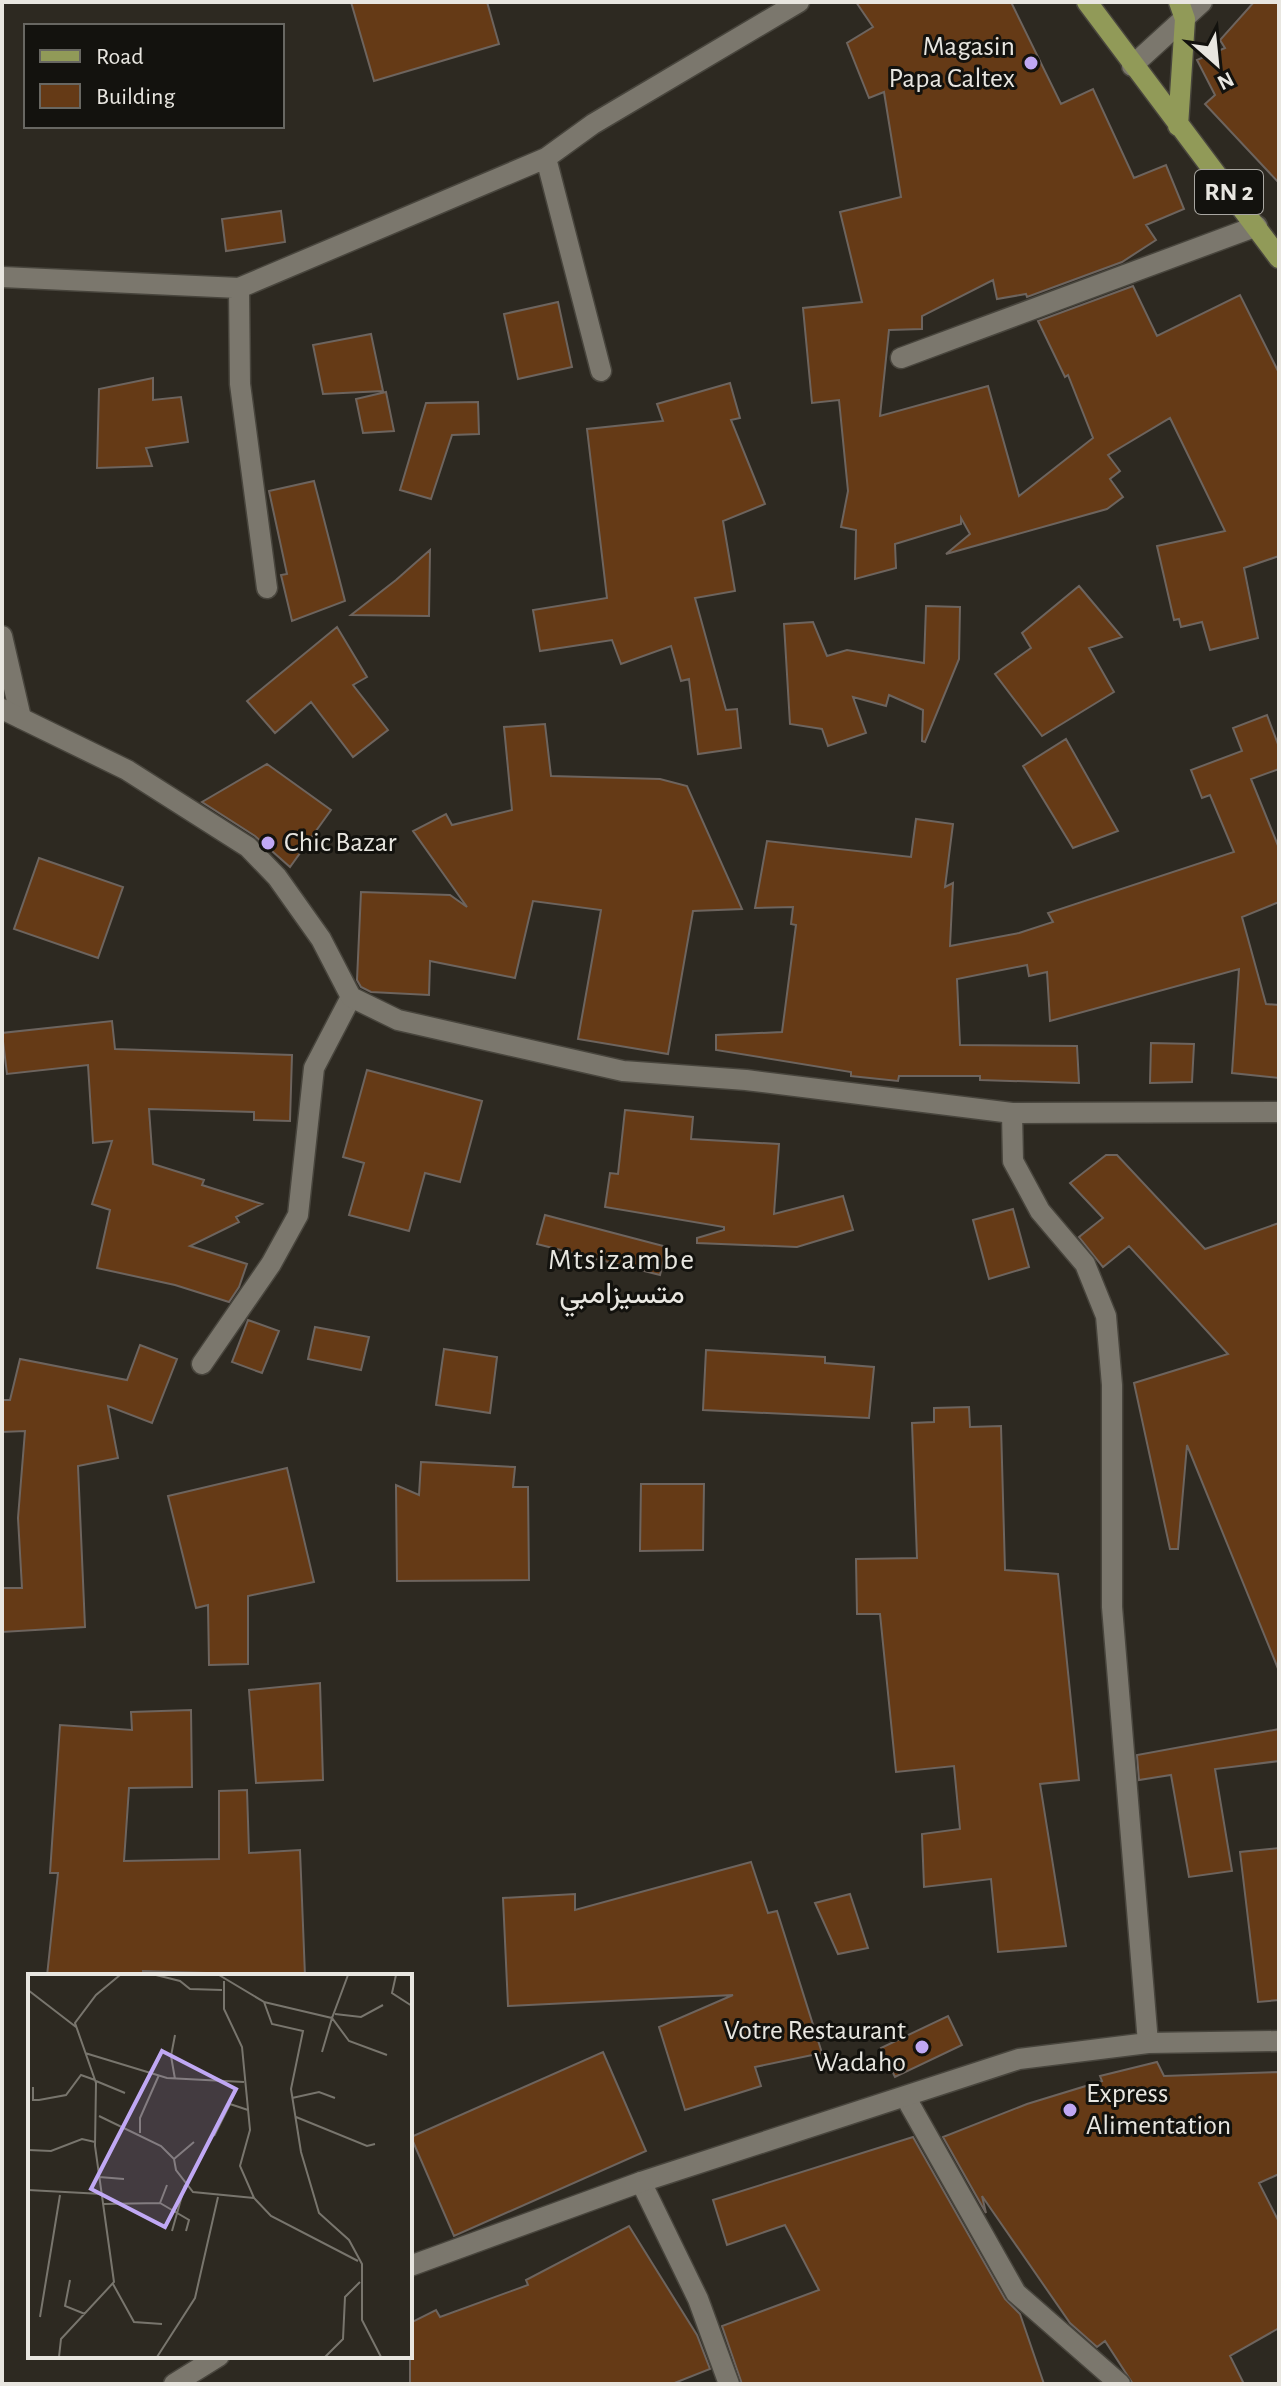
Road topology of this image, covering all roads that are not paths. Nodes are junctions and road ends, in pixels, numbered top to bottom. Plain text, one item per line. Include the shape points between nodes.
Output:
1 (799, 2) edge
2 (1088, 2) edge
3 (1202, 2) edge
4 (1182, 11) edge
5 (1132, 66) junction
6 (1178, 126) junction
7 (546, 158) junction
8 (1257, 226) junction
9 (1279, 258) edge
10 (2, 277) edge
11 (239, 288) junction
12 (901, 358) dead end
13 (601, 371) dead end
14 (267, 588) dead end
15 (2, 636) edge
16 (11, 714) edge
17 (351, 997) junction
18 (1279, 1112) edge
19 (1012, 1113) junction
20 (202, 1364) dead end
21 (1279, 2041) edge
22 (1148, 2043) junction
23 (906, 2098) junction
24 (641, 2182) junction
25 (412, 2265) edge
26 (216, 2358) edge
27 (174, 2384) edge
28 (729, 2384) edge
29 (1120, 2384) edge

1 - 7 street via 593,124
2 - 5 main road, RN 2
3 - 4 street
4 - 5 street
4 - 6 main road
5 - 6 main road, RN 2
6 - 8 main road, RN 2
7 - 11 street
7 - 13 street
8 - 9 main road, RN 2
8 - 12 street
10 - 11 street
11 - 14 street via 240,384
15 - 16 street
16 - 17 street via 127,770 248,847 277,877 321,939
17 - 19 street via 398,1020 623,1071 746,1080
17 - 20 street via 314,1068 298,1215
18 - 19 street
19 - 22 street via 1013,1161 1040,1211 1085,1264 1106,1316 1112,1385 1112,1607
21 - 22 street
22 - 23 street via 1019,2059
23 - 24 street
23 - 29 street via 1016,2293
24 - 25 street
24 - 28 street via 698,2299
26 - 27 street

